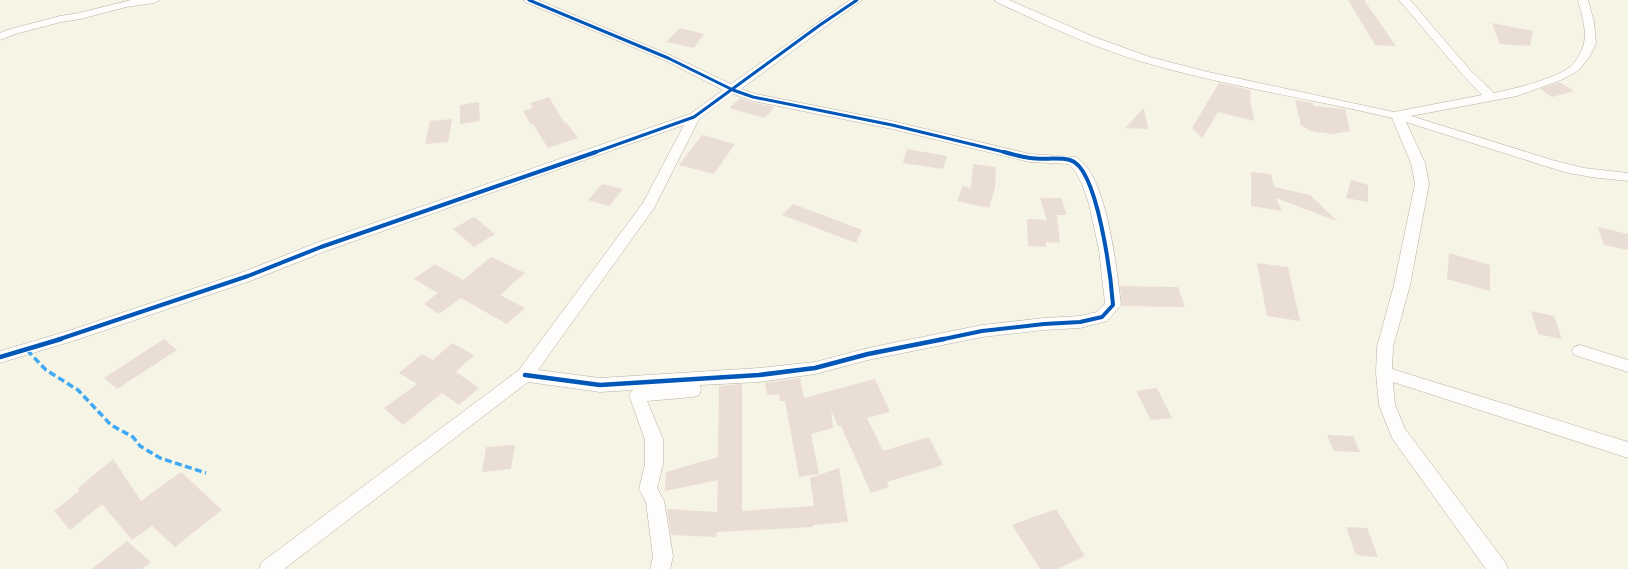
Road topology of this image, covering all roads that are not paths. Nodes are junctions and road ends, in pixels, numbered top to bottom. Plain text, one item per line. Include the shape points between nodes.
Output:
1 (154, 0) edge
2 (529, 0) edge
3 (857, 0) edge
4 (1000, 0) edge
5 (1404, 0) edge
6 (1583, 0) edge
7 (126, 2) edge
8 (543, 2) edge
9 (0, 37) edge
10 (733, 90) junction
11 (1491, 97) junction
12 (1396, 116) junction
13 (694, 117) junction
14 (1628, 177) edge
15 (1580, 351) dead end
16 (0, 357) edge
17 (1628, 366) edge
18 (1384, 373) junction
19 (525, 375) junction
20 (690, 380) junction
21 (1628, 450) edge
22 (269, 569) edge
23 (660, 569) edge
24 (1498, 569) edge

1 - 7 street
2 - 8 street
3 - 10 street
4 - 12 street via 1146,59
5 - 11 street
6 - 11 street via 1589,22 1590,44 1574,69 1557,78 1513,93
7 - 9 street
8 - 10 street
10 - 13 street
10 - 20 street via 753,97 892,125 1030,158 1071,160 1077,163 1092,190 1110,273 1113,304 1102,316 1080,322 982,331 868,354 815,368
11 - 12 street
12 - 14 street via 1570,169
12 - 18 street via 1418,163 1422,184 1402,285 1385,347
13 - 16 street via 321,247 248,276
13 - 19 street via 649,204
15 - 17 street
18 - 21 street
18 - 24 street via 1387,405 1398,433
19 - 20 street via 600,385
19 - 22 street
20 - 23 street via 693,390 637,395 654,439 654,464 648,489 655,501 663,556

